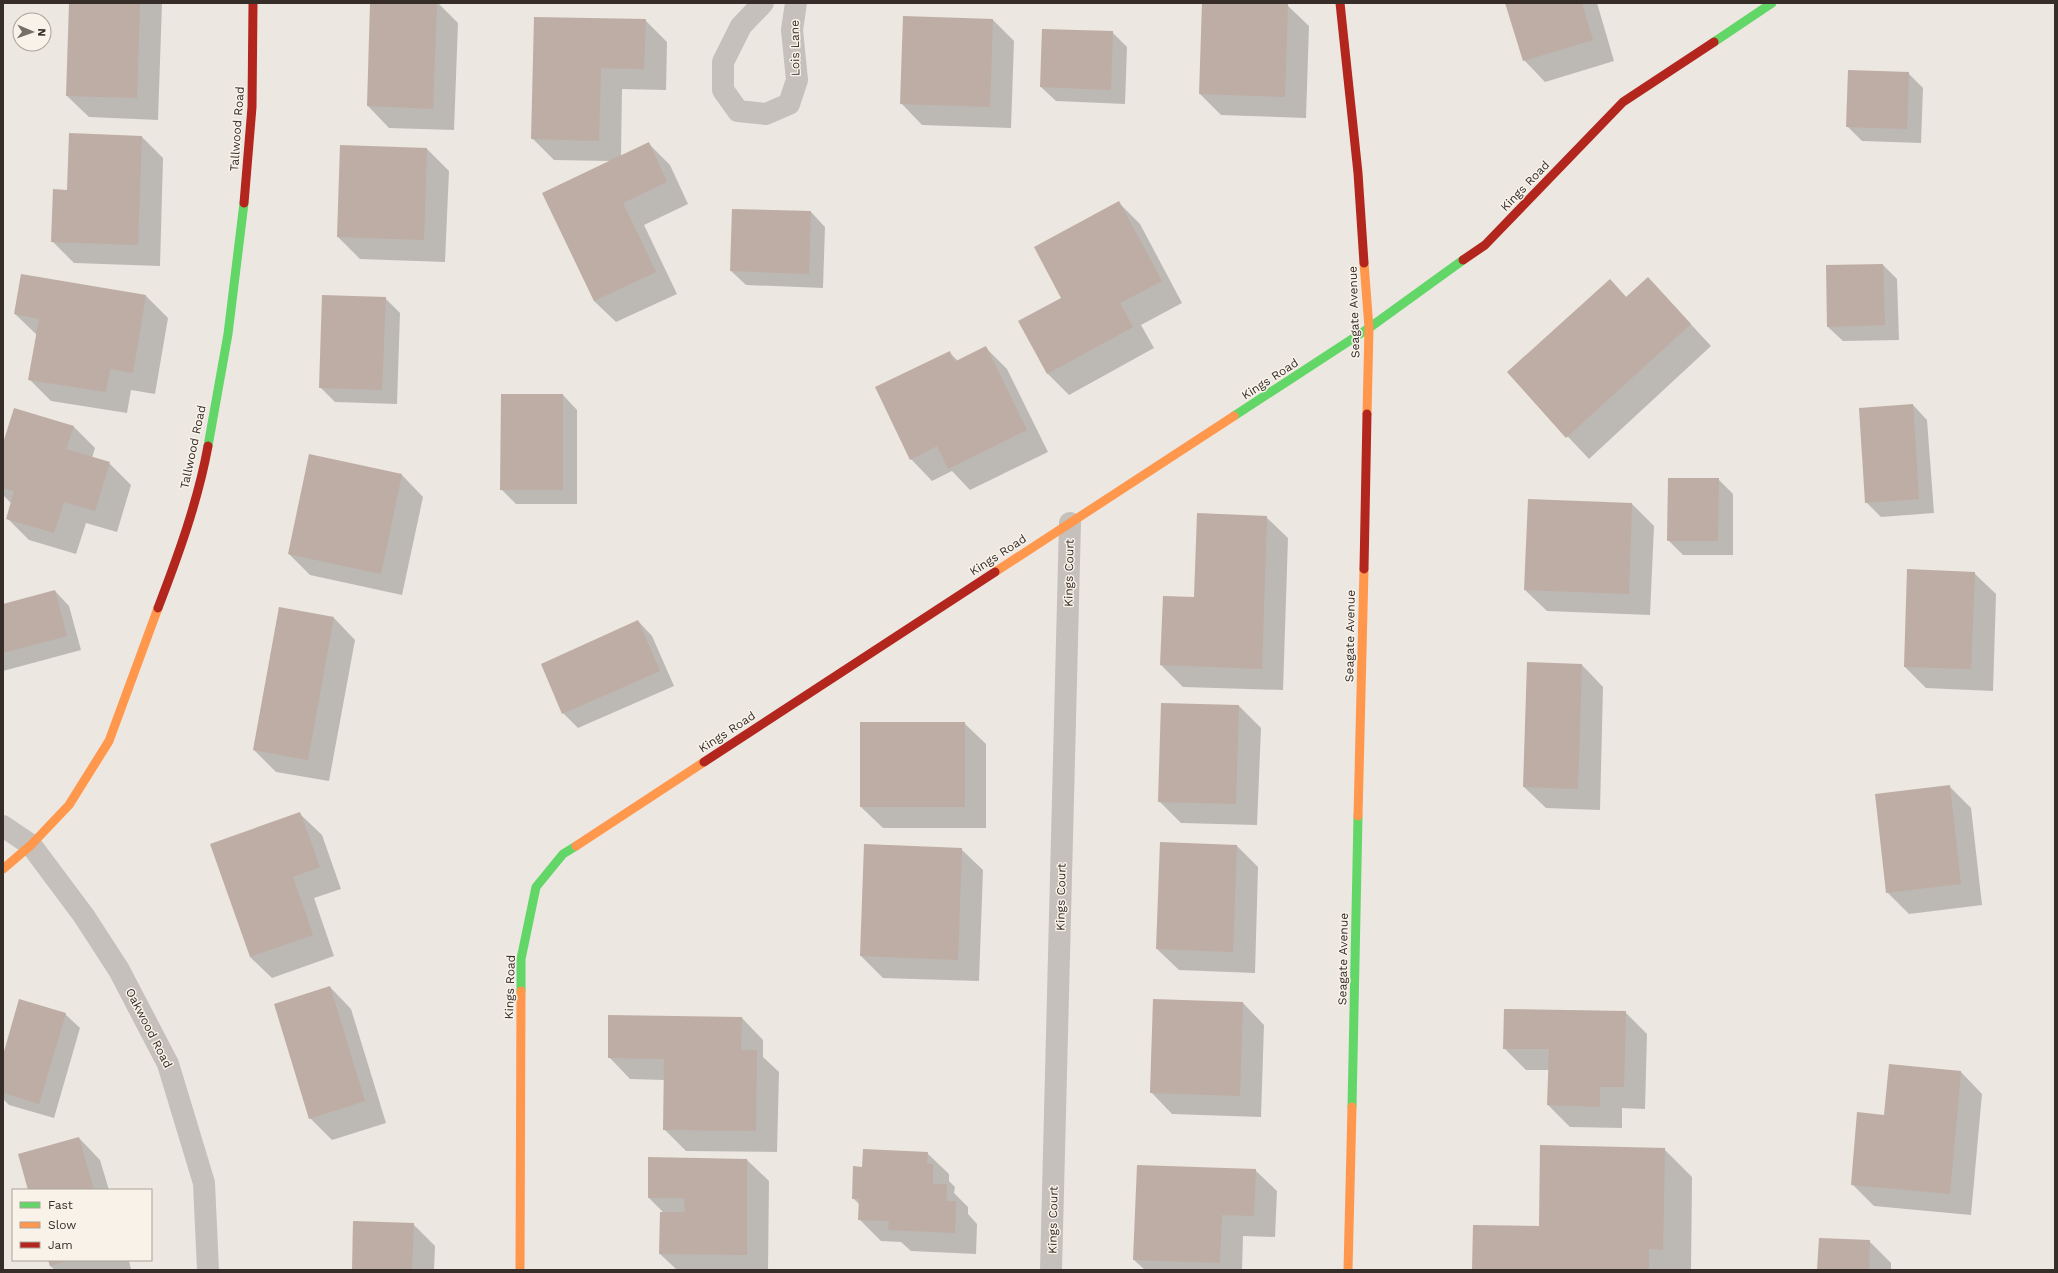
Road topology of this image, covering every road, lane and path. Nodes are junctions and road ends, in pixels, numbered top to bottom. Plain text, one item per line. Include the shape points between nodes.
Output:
1 (253, 3) edge
2 (764, 3) edge
3 (796, 3) edge
4 (1340, 3) edge
5 (1772, 3) edge
6 (1369, 328) junction
7 (1070, 523) junction
8 (3, 826) edge
9 (31, 845) junction
10 (3, 870) edge
11 (208, 1270) edge
12 (520, 1270) edge
13 (1051, 1270) edge
14 (1348, 1270) edge

1 - 9 street, Tallwood Road via 252,107 242,222 228,334 204,467 173,568 109,741 69,805
2 - 3 street, Lois Lane via 741,26 724,62 722,90 738,112 766,114 789,104 797,80 792,30
4 - 6 street, Seagate Avenue via 1358,173
5 - 6 street, Kings Road via 1623,102 1485,245
6 - 7 street, Kings Road
6 - 14 street, Seagate Avenue
7 - 12 street, Kings Road via 563,854 536,887 521,959
7 - 13 street, Kings Court
8 - 9 street, Oakwood Road
9 - 10 street, Tallwood Road
9 - 11 street, Oakwood Road via 84,916 119,970 168,1064 204,1183

